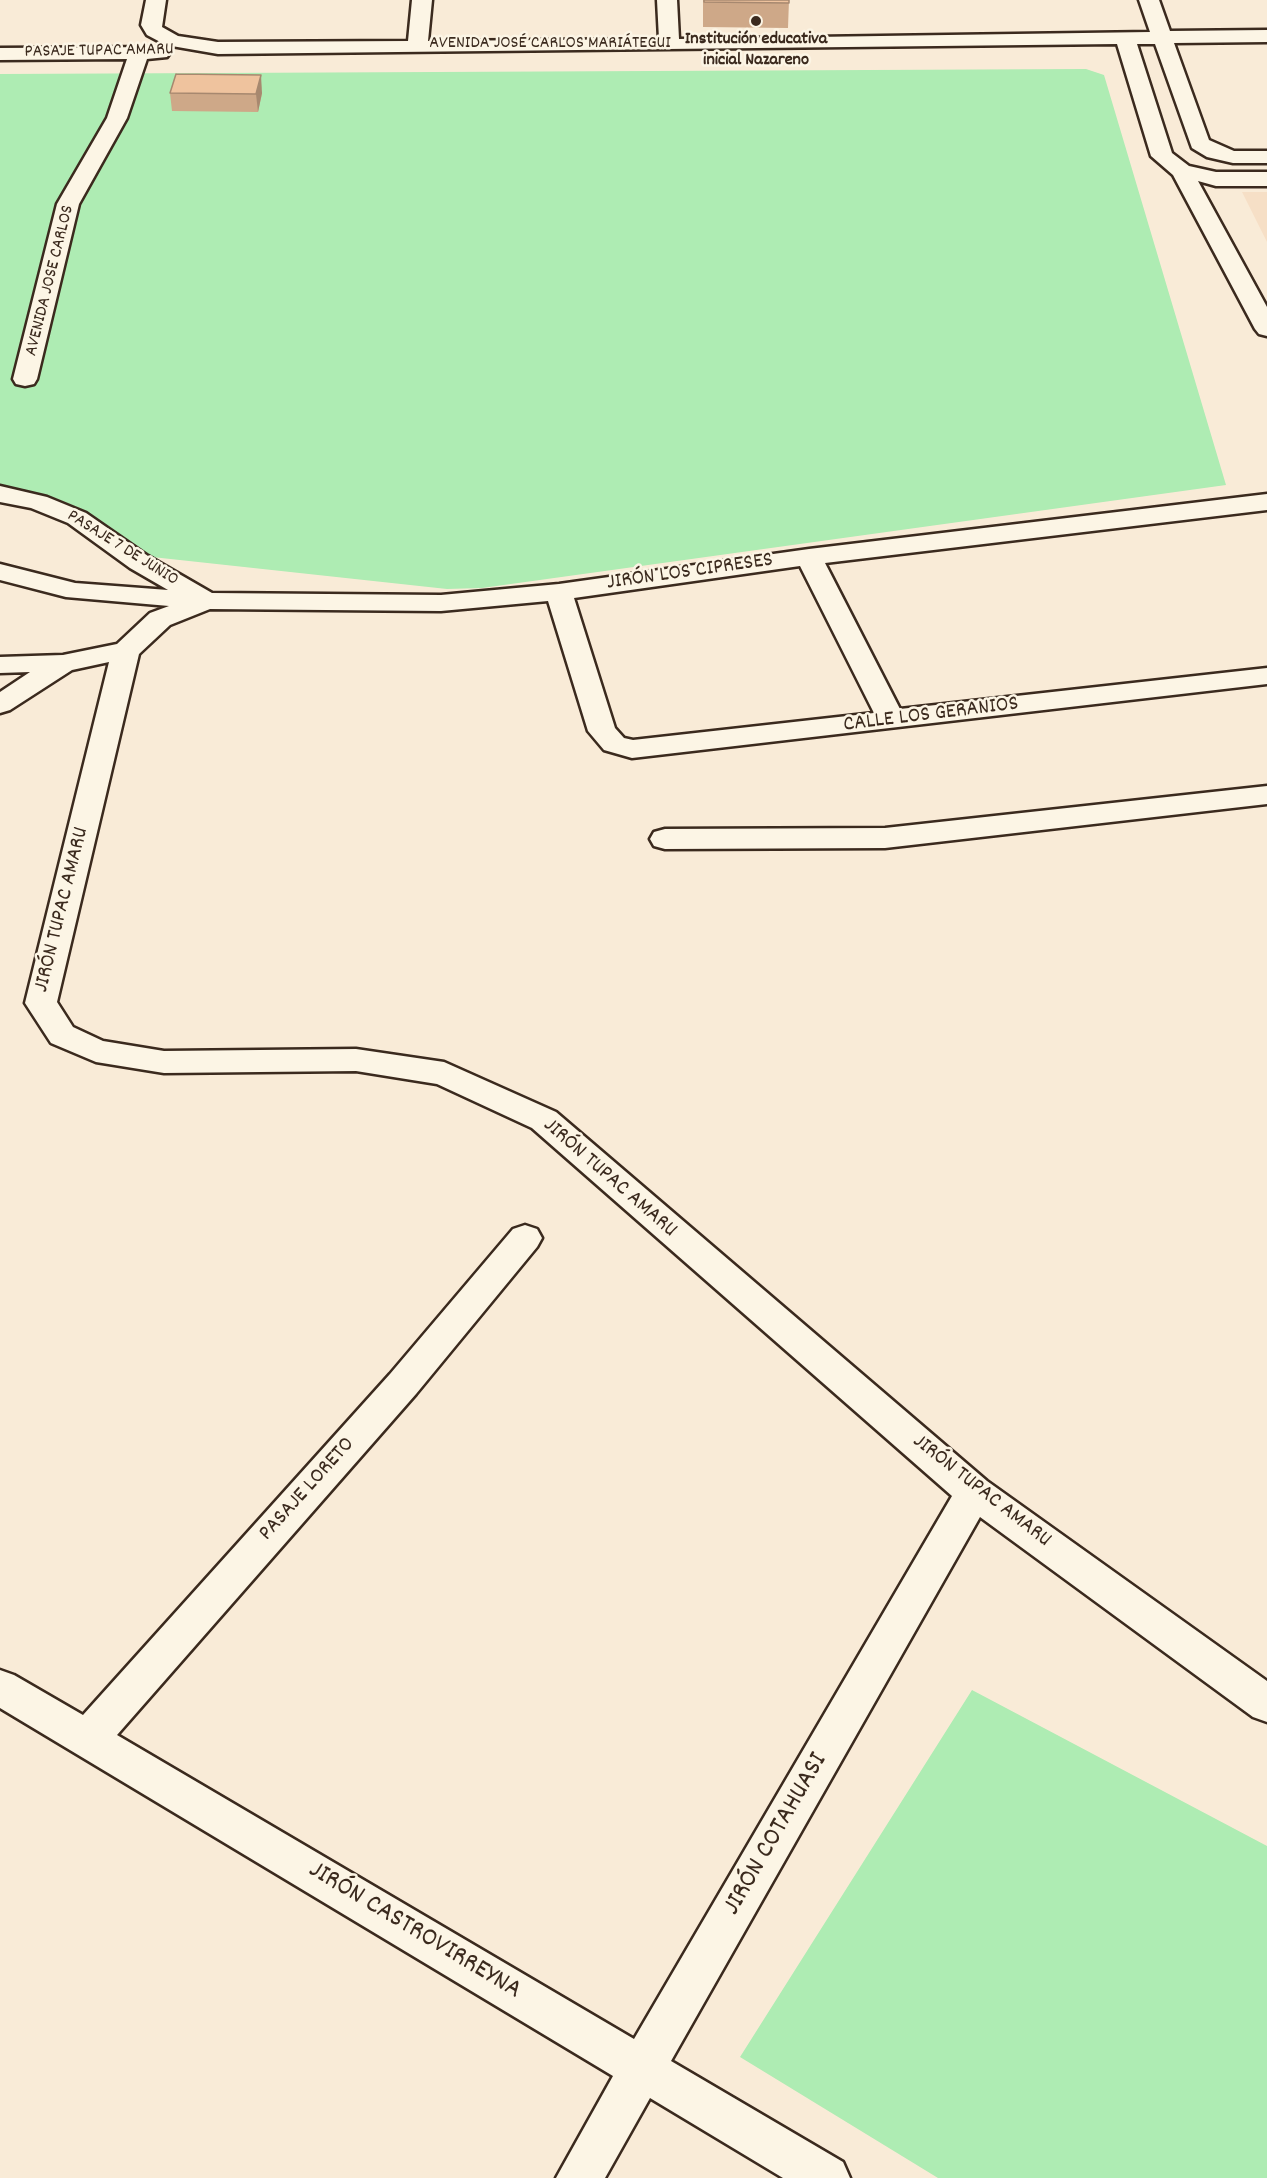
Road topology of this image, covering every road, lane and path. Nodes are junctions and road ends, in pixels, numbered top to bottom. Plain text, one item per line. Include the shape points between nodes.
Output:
1 (156, 0) edge
2 (422, 0) edge
3 (667, 0) edge
4 (1149, 0) edge
5 (1164, 36) junction
6 (1267, 36) edge
7 (1125, 37) junction
8 (669, 45) junction
9 (418, 46) junction
10 (198, 47) junction
11 (0, 54) edge
12 (138, 54) junction
13 (1267, 157) edge
14 (1182, 171) junction
15 (1267, 178) edge
16 (1266, 325) edge
17 (25, 379) dead end
18 (0, 494) edge
19 (1267, 502) edge
20 (809, 557) junction
21 (0, 572) edge
22 (559, 592) junction
23 (207, 601) junction
24 (126, 651) junction
25 (63, 663) junction
26 (0, 665) edge
27 (1267, 676) edge
28 (0, 704) edge
29 (892, 721) junction
30 (1267, 795) edge
31 (665, 839) dead end
32 (525, 1238) dead end
33 (974, 1492) junction
34 (0, 1687) edge
35 (1267, 1704) edge
36 (88, 1738) junction
37 (643, 2069) junction
38 (579, 2178) edge
39 (827, 2178) edge

1 - 10 street, AVENIDA JOSÉ CARLOS MARIÁTEGUI via 151,25 154,31
2 - 9 street
3 - 8 street
4 - 5 street
5 - 6 street
5 - 7 street, AVENIDA JOSÉ CARLOS MARIÁTEGUI
5 - 13 street via 1200,143 1233,157
7 - 8 street, AVENIDA JOSÉ CARLOS MARIÁTEGUI
7 - 14 street via 1162,156
8 - 9 street, AVENIDA JOSÉ CARLOS MARIÁTEGUI
9 - 10 street, AVENIDA JOSÉ CARLOS MARIÁTEGUI
10 - 12 street, PASAJE TUPAC AMARU
11 - 12 street, PASAJE TUPAC AMARU
12 - 17 street, AVENIDA JOSE CARLOS via 117,118 68,204
14 - 15 street via 1216,179
14 - 16 street
18 - 23 street, PASAJE 7 DE JUNIO via 38,502 77,518 139,562
19 - 20 street, JIRÓN LOS CIPRESES
20 - 22 street, JIRÓN LOS CIPRESES
20 - 29 street
21 - 23 street via 75,591
22 - 23 street, JIRÓN LOS CIPRESES via 441,603
22 - 29 street, CALLE LOS GERANIOS via 602,731 614,744 632,749
23 - 24 street, JIRÓN LOS CIPRESES via 160,619
24 - 25 street
24 - 33 street, JIRÓN TUPAC AMARU via 41,1003 62,1035 96,1051 164,1062 356,1060 444,1074 544,1120
25 - 26 street
25 - 28 street
27 - 29 street, CALLE LOS GERANIOS
30 - 31 street via 885,838
32 - 36 street, PASAJE LORETO via 403,1383
33 - 35 street, JIRÓN TUPAC AMARU
33 - 37 street, JIRÓN COTAHUASI
34 - 36 street, JIRÓN CASTROVIRREYNA
36 - 37 street, JIRÓN CASTROVIRREYNA
37 - 38 street, JIRÓN COTAHUASI
37 - 39 street, JIRÓN CASTROVIRREYNA

